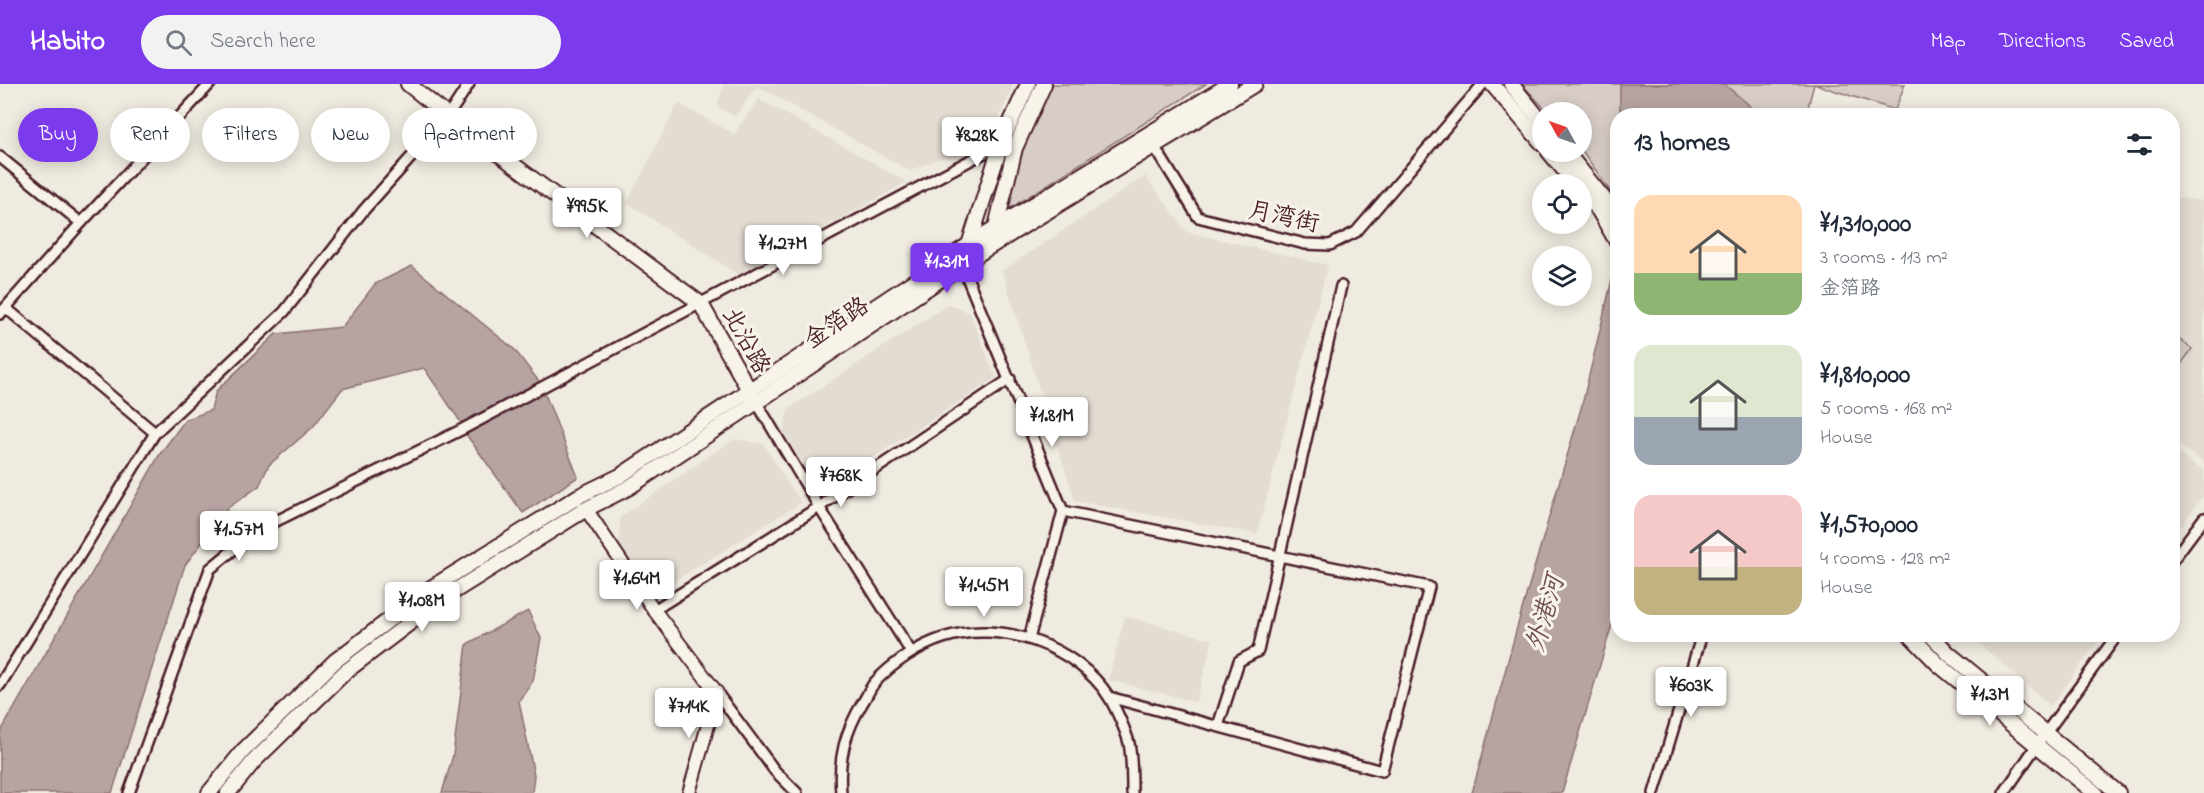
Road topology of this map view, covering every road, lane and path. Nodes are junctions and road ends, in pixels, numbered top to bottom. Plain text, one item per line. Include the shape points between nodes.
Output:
1 (210, 84) edge
2 (408, 84) edge
3 (469, 84) edge
4 (1028, 84) edge
5 (1044, 84) edge
6 (1230, 84) edge
7 (1255, 84) edge
8 (1483, 84) edge
9 (1491, 84) edge
10 (1511, 84) edge
11 (438, 108) edge
12 (453, 108) edge
13 (1532, 110) edge
14 (1532, 131) edge
15 (1001, 144) junction
16 (1154, 146) junction
17 (0, 157) edge
18 (407, 162) edge
19 (510, 162) edge
20 (1557, 162) edge
21 (1573, 162) edge
22 (1568, 174) edge
23 (1592, 198) edge
24 (1601, 205) junction
25 (1610, 213) edge
26 (81, 223) junction
27 (1610, 226) edge
28 (997, 227) junction
29 (969, 244) junction
30 (986, 249) junction
31 (962, 265) junction
32 (1341, 286) dead end
33 (701, 304) junction
34 (3, 311) edge
35 (1010, 379) junction
36 (753, 397) junction
37 (155, 433) junction
38 (624, 482) junction
39 (819, 507) junction
40 (586, 509) junction
41 (1063, 511) junction
42 (2204, 518) edge
43 (2180, 550) edge
44 (1279, 556) junction
45 (654, 610) junction
46 (1029, 639) junction
47 (1700, 642) edge
48 (1917, 642) edge
49 (1938, 642) edge
50 (2112, 642) edge
51 (911, 652) junction
52 (0, 685) edge
53 (717, 693) junction
54 (1109, 697) junction
55 (1218, 726) junction
56 (2045, 733) junction
57 (2037, 745) junction
58 (129, 793) edge
59 (209, 793) edge
60 (228, 793) edge
61 (689, 793) edge
62 (797, 793) edge
63 (842, 793) edge
64 (1132, 793) edge
65 (1654, 793) edge
66 (2004, 793) edge
67 (2094, 793) edge
68 (2118, 793) edge

1 - 26 street
2 - 11 main road, 北沿路
3 - 12 street
4 - 15 main road
5 - 28 main road via 1015,148
6 - 28 main road, 金箔路
7 - 16 main road, 金箔路
8 - 16 street, 月湾街 via 1356,232 1330,245 1305,244 1198,217
9 - 14 main road
10 - 13 main road
15 - 29 main road
15 - 33 street
16 - 30 main road, 金箔路
17 - 26 street
18 - 37 street via 284,312
19 - 33 main road, 北沿路
20 - 22 main road
21 - 24 main road
23 - 24 main road
24 - 25 main road
24 - 27 main road
26 - 34 street
28 - 29 main road, 金箔路
28 - 30 main road
29 - 31 main road
29 - 36 main road, 金箔路
30 - 31 main road, 金箔路
31 - 35 street
31 - 36 main road, 金箔路
32 - 44 street
33 - 36 main road, 北沿路
33 - 58 street via 461,430 256,531 210,569
34 - 37 street
35 - 39 street
35 - 41 street
36 - 38 main road, 金箔路
36 - 39 street
37 - 52 street
38 - 40 main road
38 - 59 main road via 579,496 431,588 344,654 243,751
39 - 45 street
39 - 51 street
40 - 45 street
40 - 60 main road via 440,600 345,672 254,761
41 - 44 street
41 - 46 street
42 - 43 street
44 - 55 street via 1257,651 1239,661
44 - 55 street via 1429,587 1382,771
45 - 53 street
46 - 51 street via 980,631 944,638
46 - 54 street via 1052,646 1084,668
47 - 65 street
48 - 57 main road via 1938,664
49 - 56 main road
50 - 56 street
51 - 63 street via 874,683 850,724 839,770
53 - 61 street
53 - 62 street via 775,771
54 - 55 street
54 - 64 street via 1129,742
56 - 57 street
56 - 68 main road
57 - 66 street
57 - 67 main road

